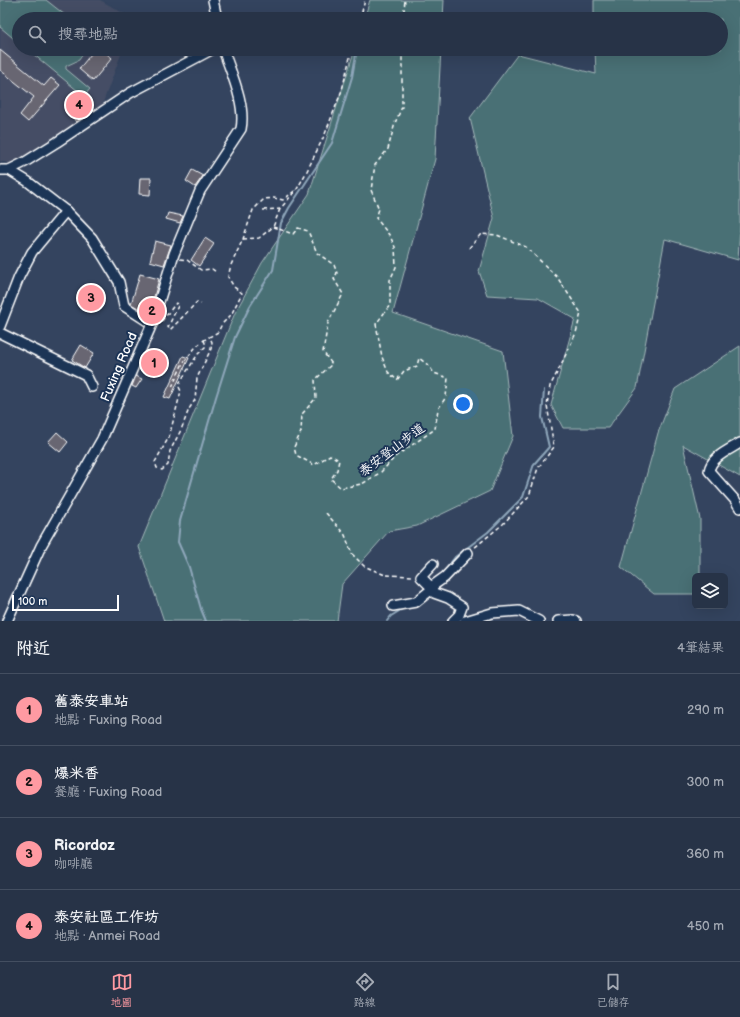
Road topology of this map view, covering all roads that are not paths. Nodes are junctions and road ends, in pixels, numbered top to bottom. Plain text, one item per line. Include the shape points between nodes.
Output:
1 (213, 0) edge
2 (216, 12) edge
3 (200, 56) edge
4 (225, 56) edge
5 (4, 170) edge
6 (66, 211) junction
7 (152, 323) junction
8 (0, 326) edge
9 (0, 334) edge
10 (92, 387) dead end
11 (740, 443) edge
12 (740, 508) edge
13 (468, 553) road end
14 (433, 564) dead end
15 (431, 588) junction
16 (393, 606) dead end
17 (8, 621) edge
18 (453, 621) edge
19 (464, 621) edge
20 (539, 621) edge
21 (558, 621) edge
22 (576, 621) edge

1 - 2 street
3 - 5 street via 130,93 57,142
4 - 7 street, Fuxing Road via 241,103 241,129 200,191 172,258
5 - 6 street via 27,181
6 - 7 street via 92,238 119,282 124,306
6 - 8 street via 32,252 19,277
7 - 17 street, Fuxing Road via 102,439 41,546
9 - 10 street via 86,375
11 - 12 street via 715,458 709,471
13 - 15 street
14 - 15 street via 421,577
15 - 16 street via 416,602
15 - 18 street via 434,593 462,607
19 - 20 street via 492,613 519,611
21 - 22 street

